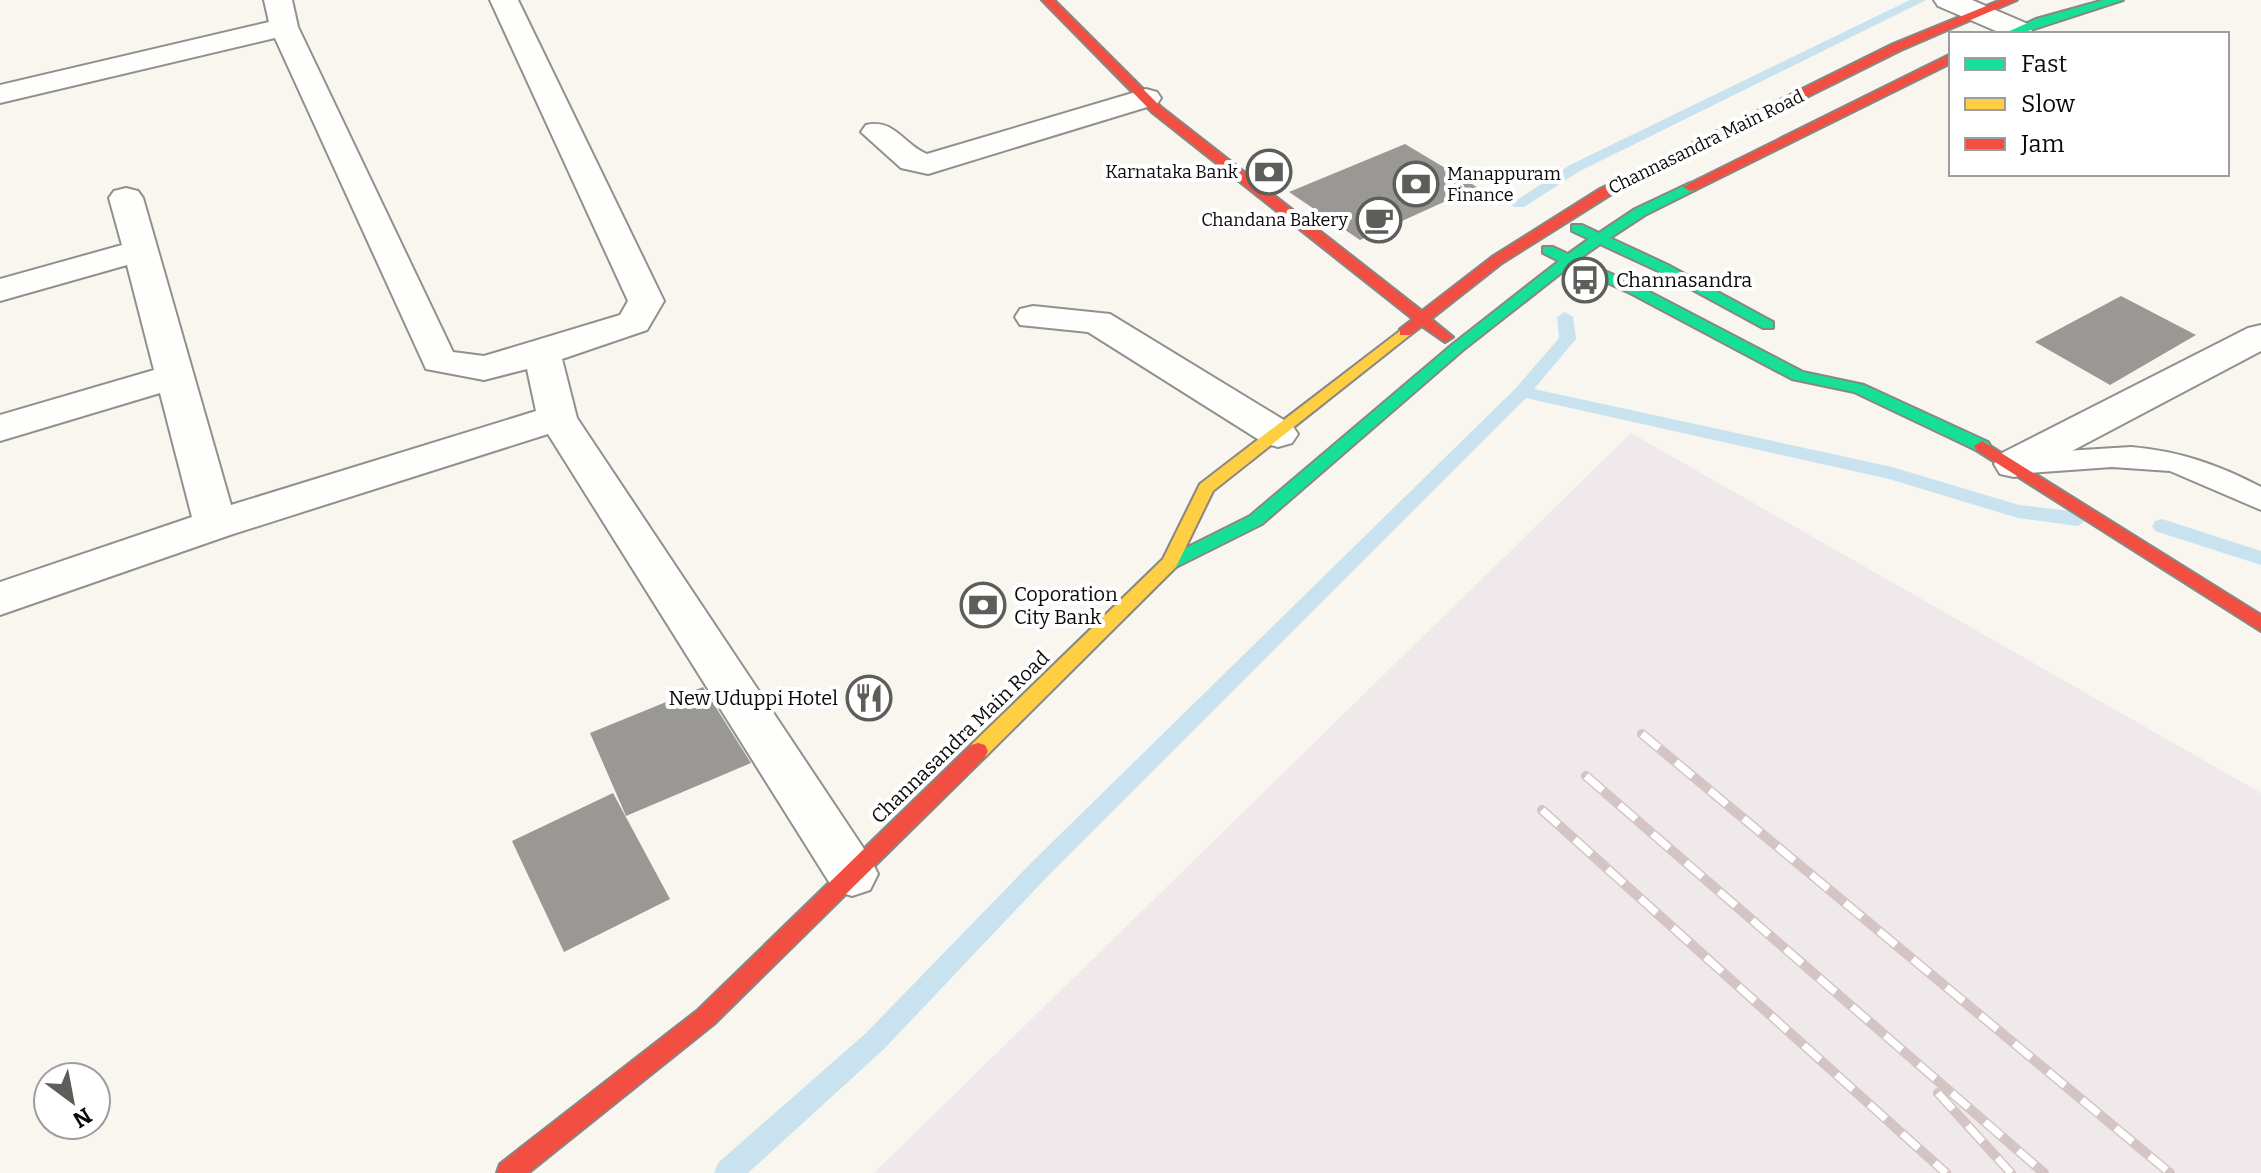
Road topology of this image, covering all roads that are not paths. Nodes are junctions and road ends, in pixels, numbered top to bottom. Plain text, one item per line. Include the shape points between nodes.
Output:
1 (504, 0) edge
2 (1048, 0) edge
3 (2011, 0) edge
4 (2117, 0) edge
5 (1950, 1) edge
6 (281, 14) edge
7 (1977, 14) junction
8 (2014, 32) edge
9 (1949, 59) edge
10 (0, 94) edge
11 (1146, 98) junction
12 (877, 132) dead end
13 (126, 198) dead end
14 (1559, 219) junction
15 (1599, 238) junction
16 (1527, 240) junction
17 (140, 251) junction
18 (1569, 260) junction
19 (0, 290) edge
20 (1033, 317) dead end
21 (1422, 320) junction
22 (2261, 336) edge
23 (1789, 337) dead end
24 (1458, 347) junction
25 (542, 353) junction
26 (1828, 361) dead end
27 (175, 376) junction
28 (1858, 388) junction
29 (557, 418) junction
30 (0, 428) edge
31 (1278, 434) junction
32 (2014, 464) junction
33 (2261, 500) edge
34 (215, 525) junction
35 (1170, 563) junction
36 (0, 599) edge
37 (2261, 624) edge
38 (852, 874) junction
39 (509, 1173) edge

1 - 25 street via 646,301 634,322
2 - 11 main road
3 - 7 main road, Channasandra Main Road
4 - 8 main road
5 - 7 street
6 - 10 street
6 - 25 street via 439,361 484,368
7 - 8 street
7 - 14 main road, Channasandra Main Road via 1897,47
9 - 15 main road, Channasandra Main Road via 1640,212
11 - 12 street via 928,164 912,161
11 - 21 main road
13 - 17 street
14 - 15 main road
14 - 16 main road, Channasandra Main Road
15 - 18 main road, Channasandra Main Road
15 - 23 main road
16 - 18 main road
16 - 21 main road, Channasandra Main Road
17 - 19 street
17 - 27 street
18 - 24 main road, Channasandra Main Road
18 - 28 main road via 1798,376
20 - 31 street via 1097,322
21 - 24 main road
21 - 31 main road, Channasandra Main Road
22 - 32 street
24 - 35 main road, Channasandra Main Road via 1256,520
25 - 29 street
26 - 28 main road
27 - 30 street
27 - 34 street
28 - 32 main road
29 - 34 street
29 - 38 street
31 - 35 main road, Channasandra Main Road via 1206,488
32 - 33 lane via 2113,457 2171,461 2216,476
32 - 37 main road
34 - 36 street
35 - 38 main road, Channasandra Main Road
38 - 39 main road, Channasandra Main Road via 706,1017

